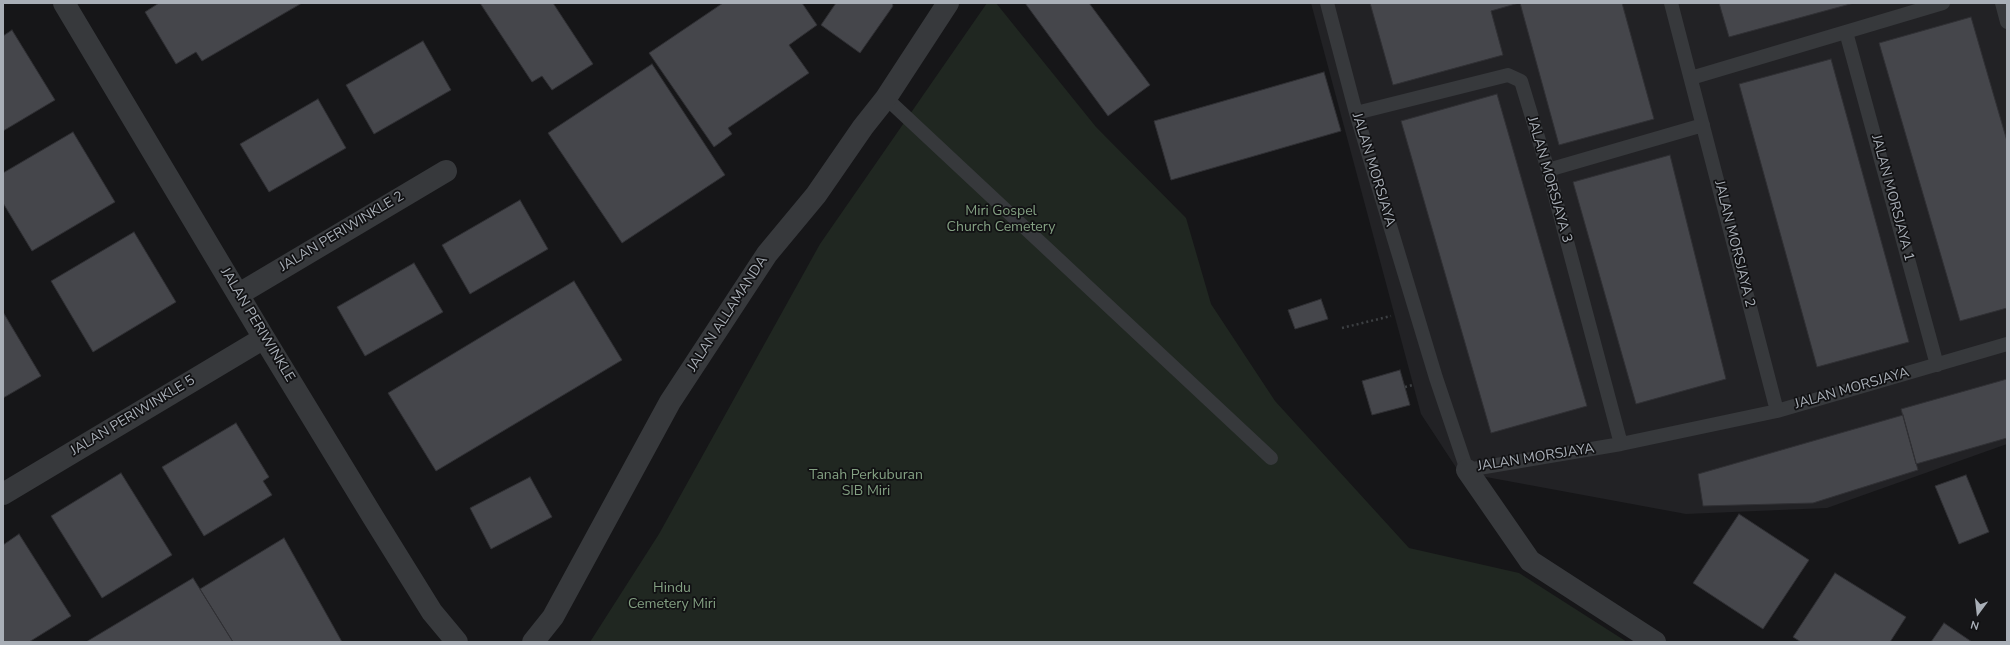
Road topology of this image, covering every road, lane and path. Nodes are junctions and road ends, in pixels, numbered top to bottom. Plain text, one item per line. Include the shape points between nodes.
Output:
1 (64, 3) edge
2 (948, 3) edge
3 (1327, 3) edge
4 (1671, 3) edge
5 (1942, 3) edge
6 (2002, 3) edge
7 (2007, 22) edge
8 (1846, 32) junction
9 (1691, 78) junction
10 (886, 98) junction
11 (1356, 113) junction
12 (1703, 125) junction
13 (1548, 170) junction
14 (446, 171) dead end
15 (239, 294) junction
16 (1415, 310) junction
17 (1342, 328) dead end
18 (264, 338) junction
19 (2007, 344) edge
20 (1937, 365) junction
21 (1777, 411) junction
22 (1621, 444) junction
23 (1271, 458) dead end
24 (1467, 470) junction
25 (3, 494) edge
26 (457, 642) edge
27 (533, 642) edge
28 (1655, 642) edge

1 - 15 street, JALAN PERIWINKLE
2 - 10 street, JALAN ALLAMANDA
3 - 11 lane, JALAN MORSJAYA
4 - 9 lane, JALAN MORSJAYA 2
5 - 8 lane
6 - 7 lane
8 - 9 lane
8 - 20 lane, JALAN MORSJAYA 1
9 - 12 lane, JALAN MORSJAYA 2
10 - 23 lane
10 - 27 street, JALAN ALLAMANDA via 863,126 816,195 767,254 670,402 553,617
11 - 13 lane, JALAN MORSJAYA 3 via 1508,75 1516,77 1522,81
11 - 16 lane, JALAN MORSJAYA
12 - 13 lane
12 - 21 lane, JALAN MORSJAYA 2
13 - 22 lane, JALAN MORSJAYA 3
14 - 15 street, JALAN PERIWINKLE 2
15 - 18 street, JALAN PERIWINKLE
16 - 17 path
16 - 24 lane, JALAN MORSJAYA
18 - 25 street, JALAN PERIWINKLE 5
18 - 26 street, JALAN PERIWINKLE via 432,612
19 - 20 lane, JALAN MORSJAYA
20 - 21 lane, JALAN MORSJAYA
21 - 22 lane, JALAN MORSJAYA
22 - 24 lane, JALAN MORSJAYA
24 - 28 street via 1530,561

